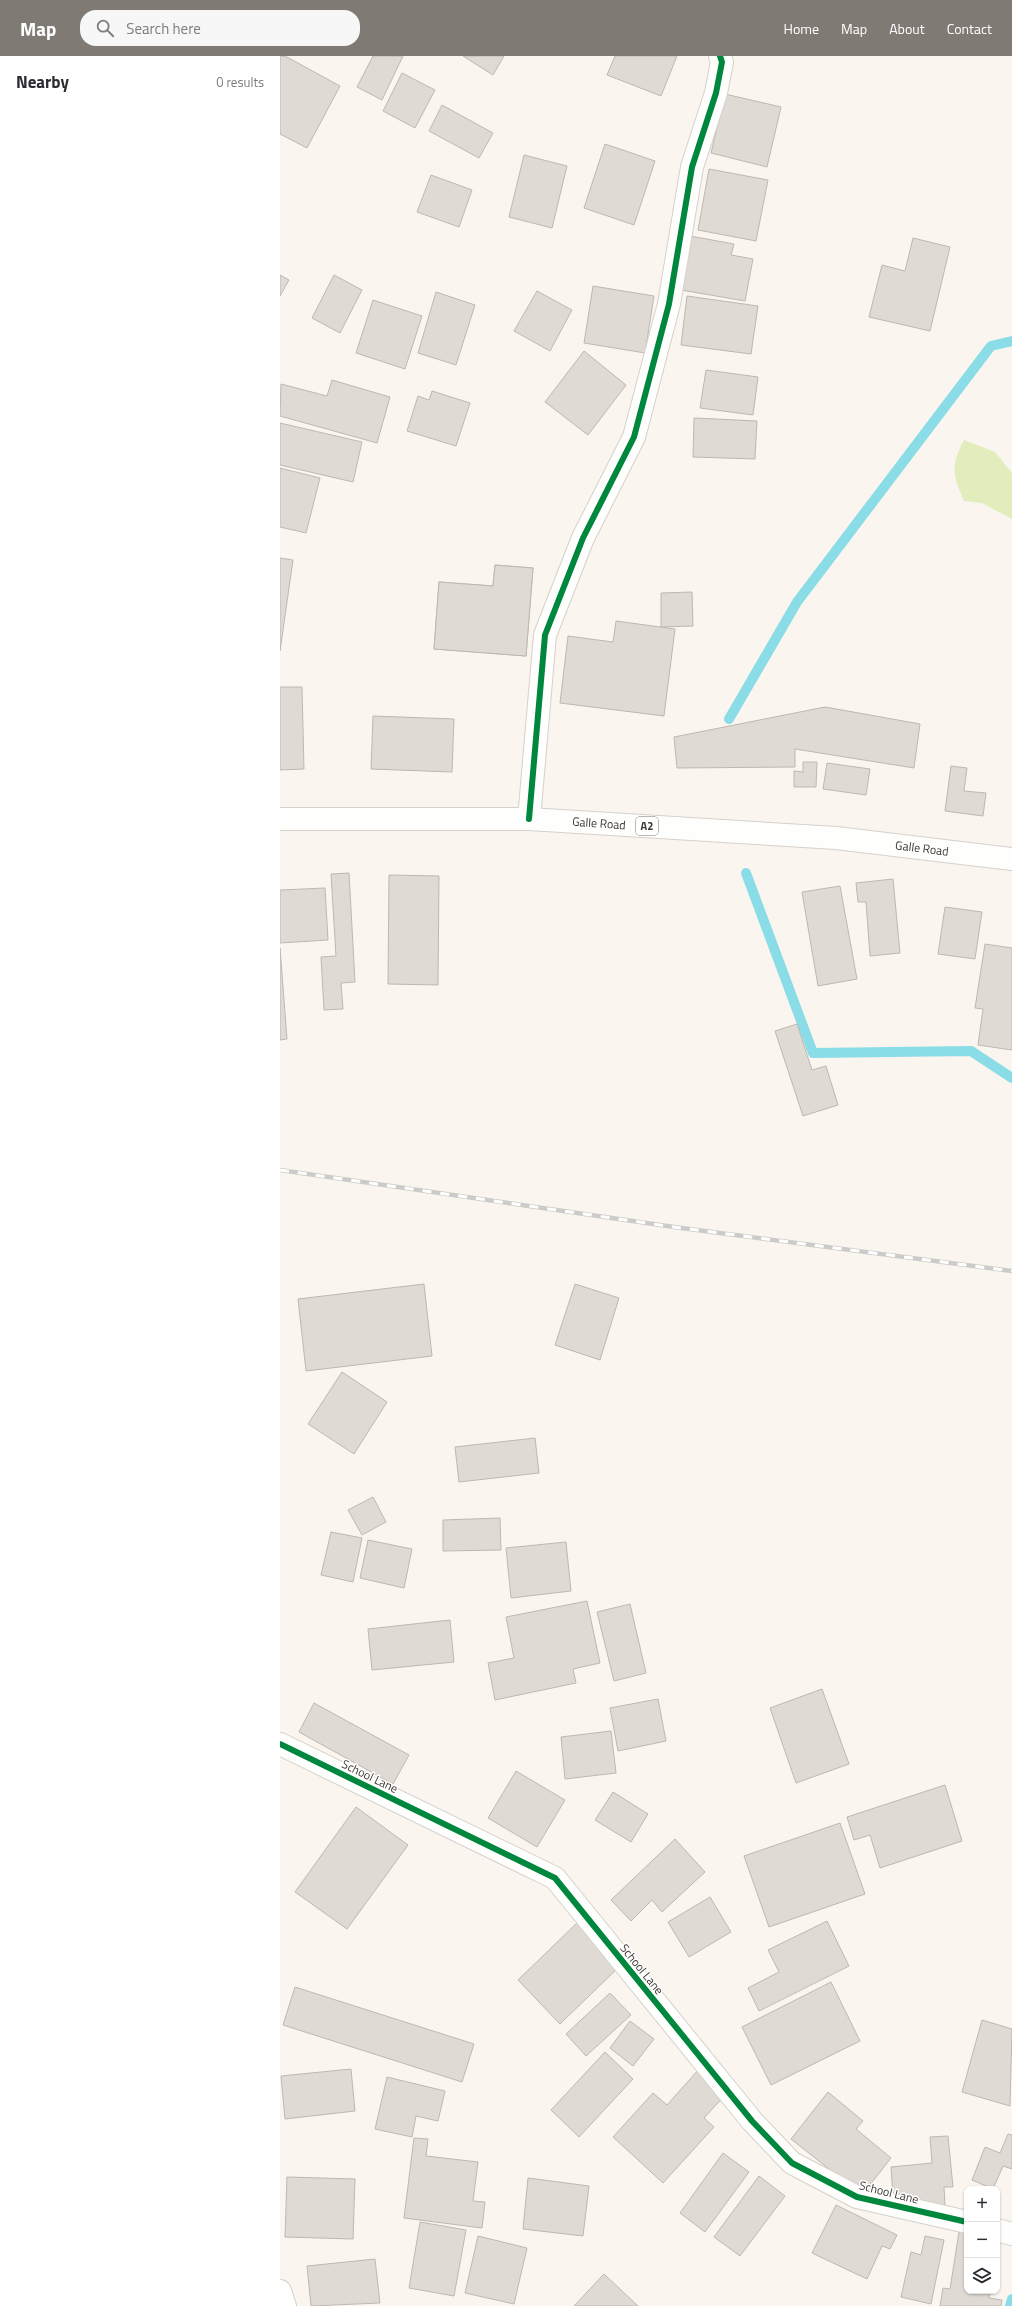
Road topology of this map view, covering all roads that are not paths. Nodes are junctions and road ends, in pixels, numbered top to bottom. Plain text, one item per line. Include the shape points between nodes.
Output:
1 (720, 56) edge
2 (280, 819) edge
3 (529, 819) junction
4 (1012, 859) edge
5 (280, 1744) edge
6 (964, 2221) edge
7 (1000, 2231) edge
8 (1012, 2234) edge
9 (280, 2290) edge
10 (285, 2306) edge

1 - 3 main road via 722,62 716,93 692,167 669,304 634,437 583,538 545,635
2 - 3 main road, Galle Road / A2
3 - 4 main road, Galle Road / A2 via 836,838
5 - 6 main road, School Lane via 555,1878 747,2115 792,2163 857,2197
7 - 8 main road
9 - 10 main road

